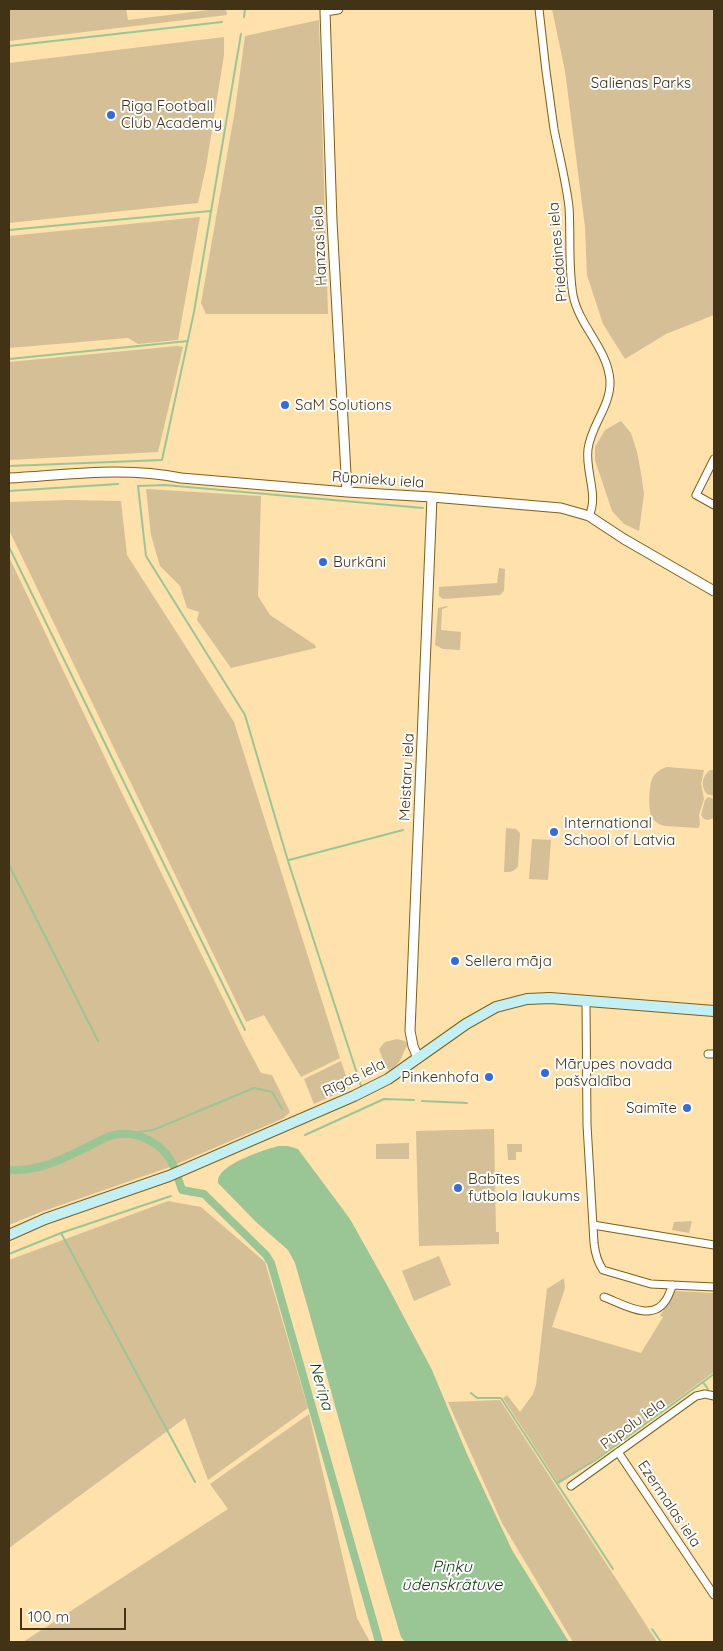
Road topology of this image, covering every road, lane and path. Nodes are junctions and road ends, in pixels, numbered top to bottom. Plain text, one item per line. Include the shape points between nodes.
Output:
1 (338, 9) edge
2 (538, 9) edge
3 (714, 459) edge
4 (9, 478) edge
5 (347, 492) junction
6 (432, 497) junction
7 (714, 505) edge
8 (590, 516) junction
9 (714, 591) edge
10 (586, 1001) junction
11 (714, 1011) edge
12 (418, 1058) junction
13 (593, 1225) junction
14 (9, 1235) edge
15 (714, 1245) edge
16 (672, 1286) junction
17 (714, 1287) edge
18 (604, 1297) dead end
19 (714, 1396) edge
20 (618, 1452) junction
21 (571, 1486) dead end
22 (714, 1595) edge

1 - 5 street, Hanzas iela via 325,11 332,221
2 - 8 street, Priedaines iela via 549,97 569,208 573,295 580,316 604,359 610,381 606,402 588,445 594,504
3 - 7 street via 696,495
4 - 5 street, Rūpnieku iela via 130,471
5 - 6 street, Rūpnieku iela
6 - 8 street, Rūpnieku iela via 561,508
6 - 12 street, Meistaru iela via 410,1031
8 - 9 street
10 - 11 main road, Rīgas iela
10 - 12 main road, Rīgas iela via 536,998 496,1007
10 - 13 street via 587,1125
12 - 14 main road, Rīgas iela via 388,1079 337,1104 169,1176 45,1219
13 - 15 street
13 - 16 street via 595,1252 603,1270 650,1284
16 - 17 street
16 - 18 street via 666,1301 656,1311 644,1312
19 - 20 street, Pūpolu iela via 696,1396
20 - 21 street, Pūpolu iela
20 - 22 street, Ezermalas iela

